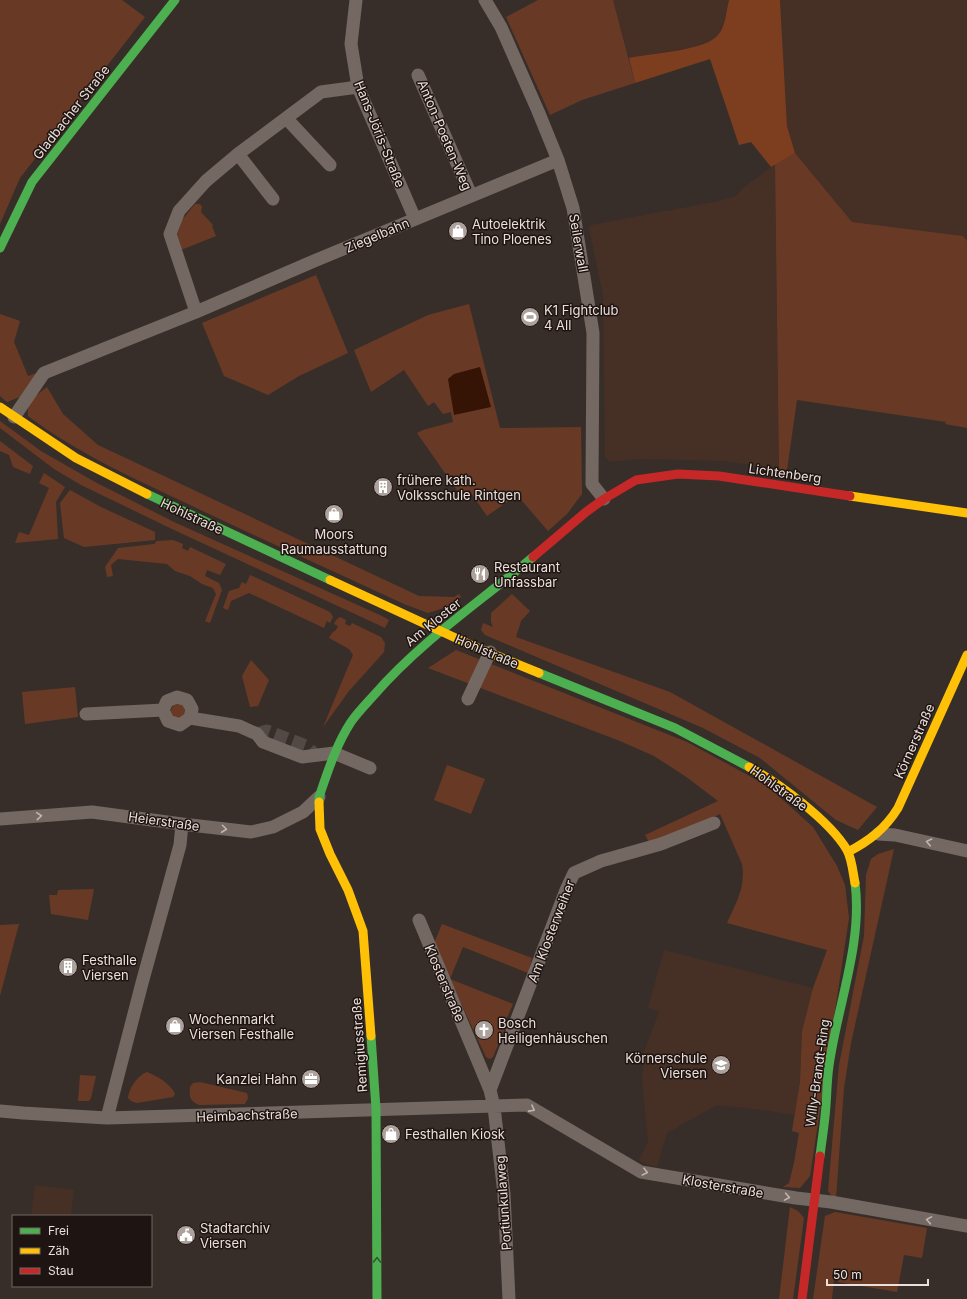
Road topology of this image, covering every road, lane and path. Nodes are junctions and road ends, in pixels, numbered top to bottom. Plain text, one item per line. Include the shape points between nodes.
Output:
1 (175, 0) edge
2 (356, 0) edge
3 (485, 0) edge
4 (418, 75) dead end
5 (358, 87) junction
6 (286, 118) junction
7 (238, 154) junction
8 (558, 160) junction
9 (330, 165) dead end
10 (471, 196) junction
11 (274, 199) dead end
12 (415, 219) junction
13 (0, 248) edge
14 (196, 312) junction
15 (0, 407) edge
16 (14, 417) junction
17 (604, 498) junction
18 (967, 513) edge
19 (440, 631) junction
20 (490, 652) junction
21 (967, 655) edge
22 (468, 699) dead end
23 (163, 710) junction
24 (86, 714) dead end
25 (190, 718) junction
26 (334, 754) junction
27 (370, 768) dead end
28 (319, 797) junction
29 (0, 819) edge
30 (714, 823) dead end
31 (182, 824) junction
32 (878, 834) junction
33 (967, 851) edge
34 (848, 852) junction
35 (419, 920) dead end
36 (490, 1090) junction
37 (494, 1107) junction
38 (376, 1109) junction
39 (0, 1111) edge
40 (107, 1118) junction
41 (814, 1200) junction
42 (967, 1226) edge
43 (377, 1299) edge
44 (509, 1299) edge
45 (802, 1299) edge

1 - 13 main road, Gladbacher Straße via 32,182
2 - 5 street, Hans-Jöris-Straße via 350,44
3 - 8 street, Seilerwall via 501,27
4 - 10 street, Anton-Poeten-Weg
5 - 6 street via 321,92
5 - 12 street, Hans-Jöris-Straße
6 - 7 street
6 - 9 street
7 - 11 street
7 - 14 street via 206,181 179,211 170,234
8 - 10 street, Ziegelbahn
8 - 17 street, Seilerwall via 573,208 593,332 592,484
10 - 12 street, Ziegelbahn
12 - 14 street, Ziegelbahn
14 - 16 street, Ziegelbahn via 44,373
15 - 16 main road, Hohlstraße
16 - 19 main road, Hohlstraße via 76,458 138,490
17 - 18 main road, Lichtenberg via 636,480 678,474 727,477
17 - 19 main road, Am Kloster
19 - 20 main road, Hohlstraße
19 - 26 main road, Am Kloster via 385,683 352,721
20 - 22 street
20 - 34 main road, Hohlstraße via 675,728 745,764 800,802 836,834
21 - 32 main road, Körnerstraße via 898,808 890,822
23 - 24 street
23 - 25 street via 168,721 180,725
23 - 25 street via 167,701 177,697 187,700 192,709
25 - 26 street via 239,726 257,734 263,742 302,757
26 - 27 street
26 - 28 main road, Am Kloster
31 -> 28 street, Heierstraße via 251,832 273,827 303,812
28 - 38 main road, Remigiusstraße via 320,828 363,931
29 -> 31 street, Heierstraße via 92,812
30 - 36 street, Am Klosterweiher via 661,844 601,861 574,873
31 - 40 street via 180,846
33 -> 32 street via 895,835
32 - 34 main road
34 - 41 main road, Willy-Brandt-Ring via 857,899 857,917 829,1066
35 - 36 street, Klosterstraße
36 - 37 street
37 - 38 street, Heimbachstraße
37 -> 41 street, Klosterstraße via 527,1106 641,1172
37 - 44 street, Portiunkulaweg via 504,1194
38 - 40 street, Heimbachstraße via 257,1115
43 -> 38 main road, Remigiusstraße
39 - 40 street, Heimbachstraße
42 -> 41 street, Klosterstraße
41 - 45 main road, Willy-Brandt-Ring

